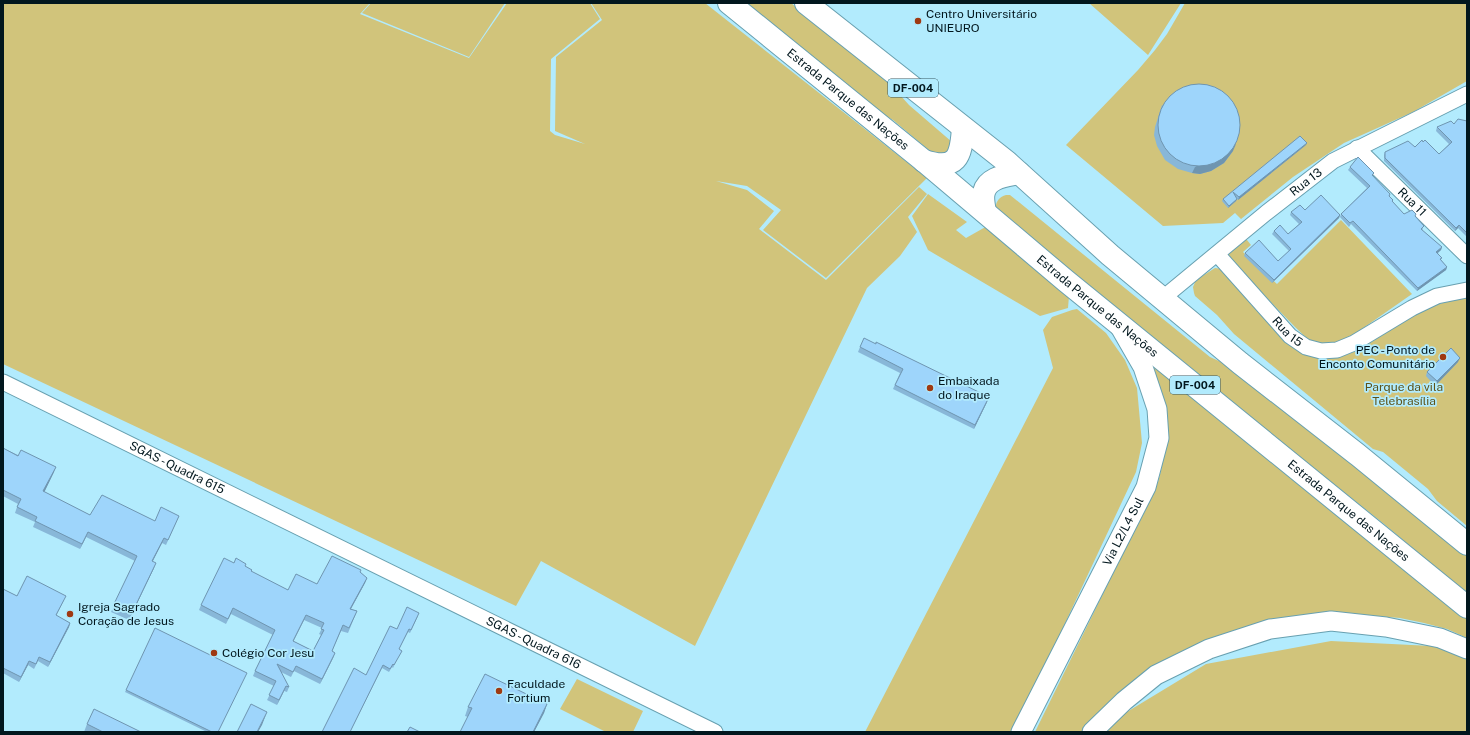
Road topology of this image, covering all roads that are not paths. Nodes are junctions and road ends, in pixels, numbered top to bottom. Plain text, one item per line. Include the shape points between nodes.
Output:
1 (729, 3) edge
2 (806, 3) edge
3 (1465, 98) edge
4 (963, 128) junction
5 (1358, 148) junction
6 (924, 161) junction
7 (1019, 173) junction
8 (985, 212) junction
9 (1217, 254) junction
10 (1467, 256) edge
11 (1467, 290) edge
12 (1163, 298) junction
13 (1117, 322) junction
14 (3, 382) edge
15 (1467, 544) edge
16 (352, 552) joint
17 (1467, 607) edge
18 (1467, 649) edge
19 (715, 732) edge
20 (1020, 732) edge
21 (1092, 732) edge

1 - 6 highway, Estrada Parque das Nações / DF-004
2 - 4 highway, DF-004
3 - 5 street, Rua 13
4 - 6 highway via 961,150 956,158 948,164 936,165
4 - 7 highway, DF-004
5 - 9 street, Rua 13 via 1333,161
5 - 10 street, Rua 11
6 - 8 highway, Estrada Parque das Nações / DF-004
7 - 8 highway via 995,179 987,186 983,196
7 - 12 highway, DF-004 via 1110,255
8 - 13 highway, Estrada Parque das Nações / DF-004
9 - 11 street, Rua 15 via 1290,336 1306,347 1321,351 1337,350 1354,343 1431,299
9 - 12 street, Rua 13
12 - 15 highway, DF-004 via 1240,363
13 - 17 highway, Estrada Parque das Nações / DF-004
13 - 20 main road, Via L2/L4 Sul via 1143,367 1157,409 1158,438 1146,486
14 - 16 street, SGAS - Quadra 615
16 - 19 street, SGAS - Quadra 616
18 - 21 main road via 1440,638 1386,627 1331,621 1270,629 1209,649 1156,676 1124,701

